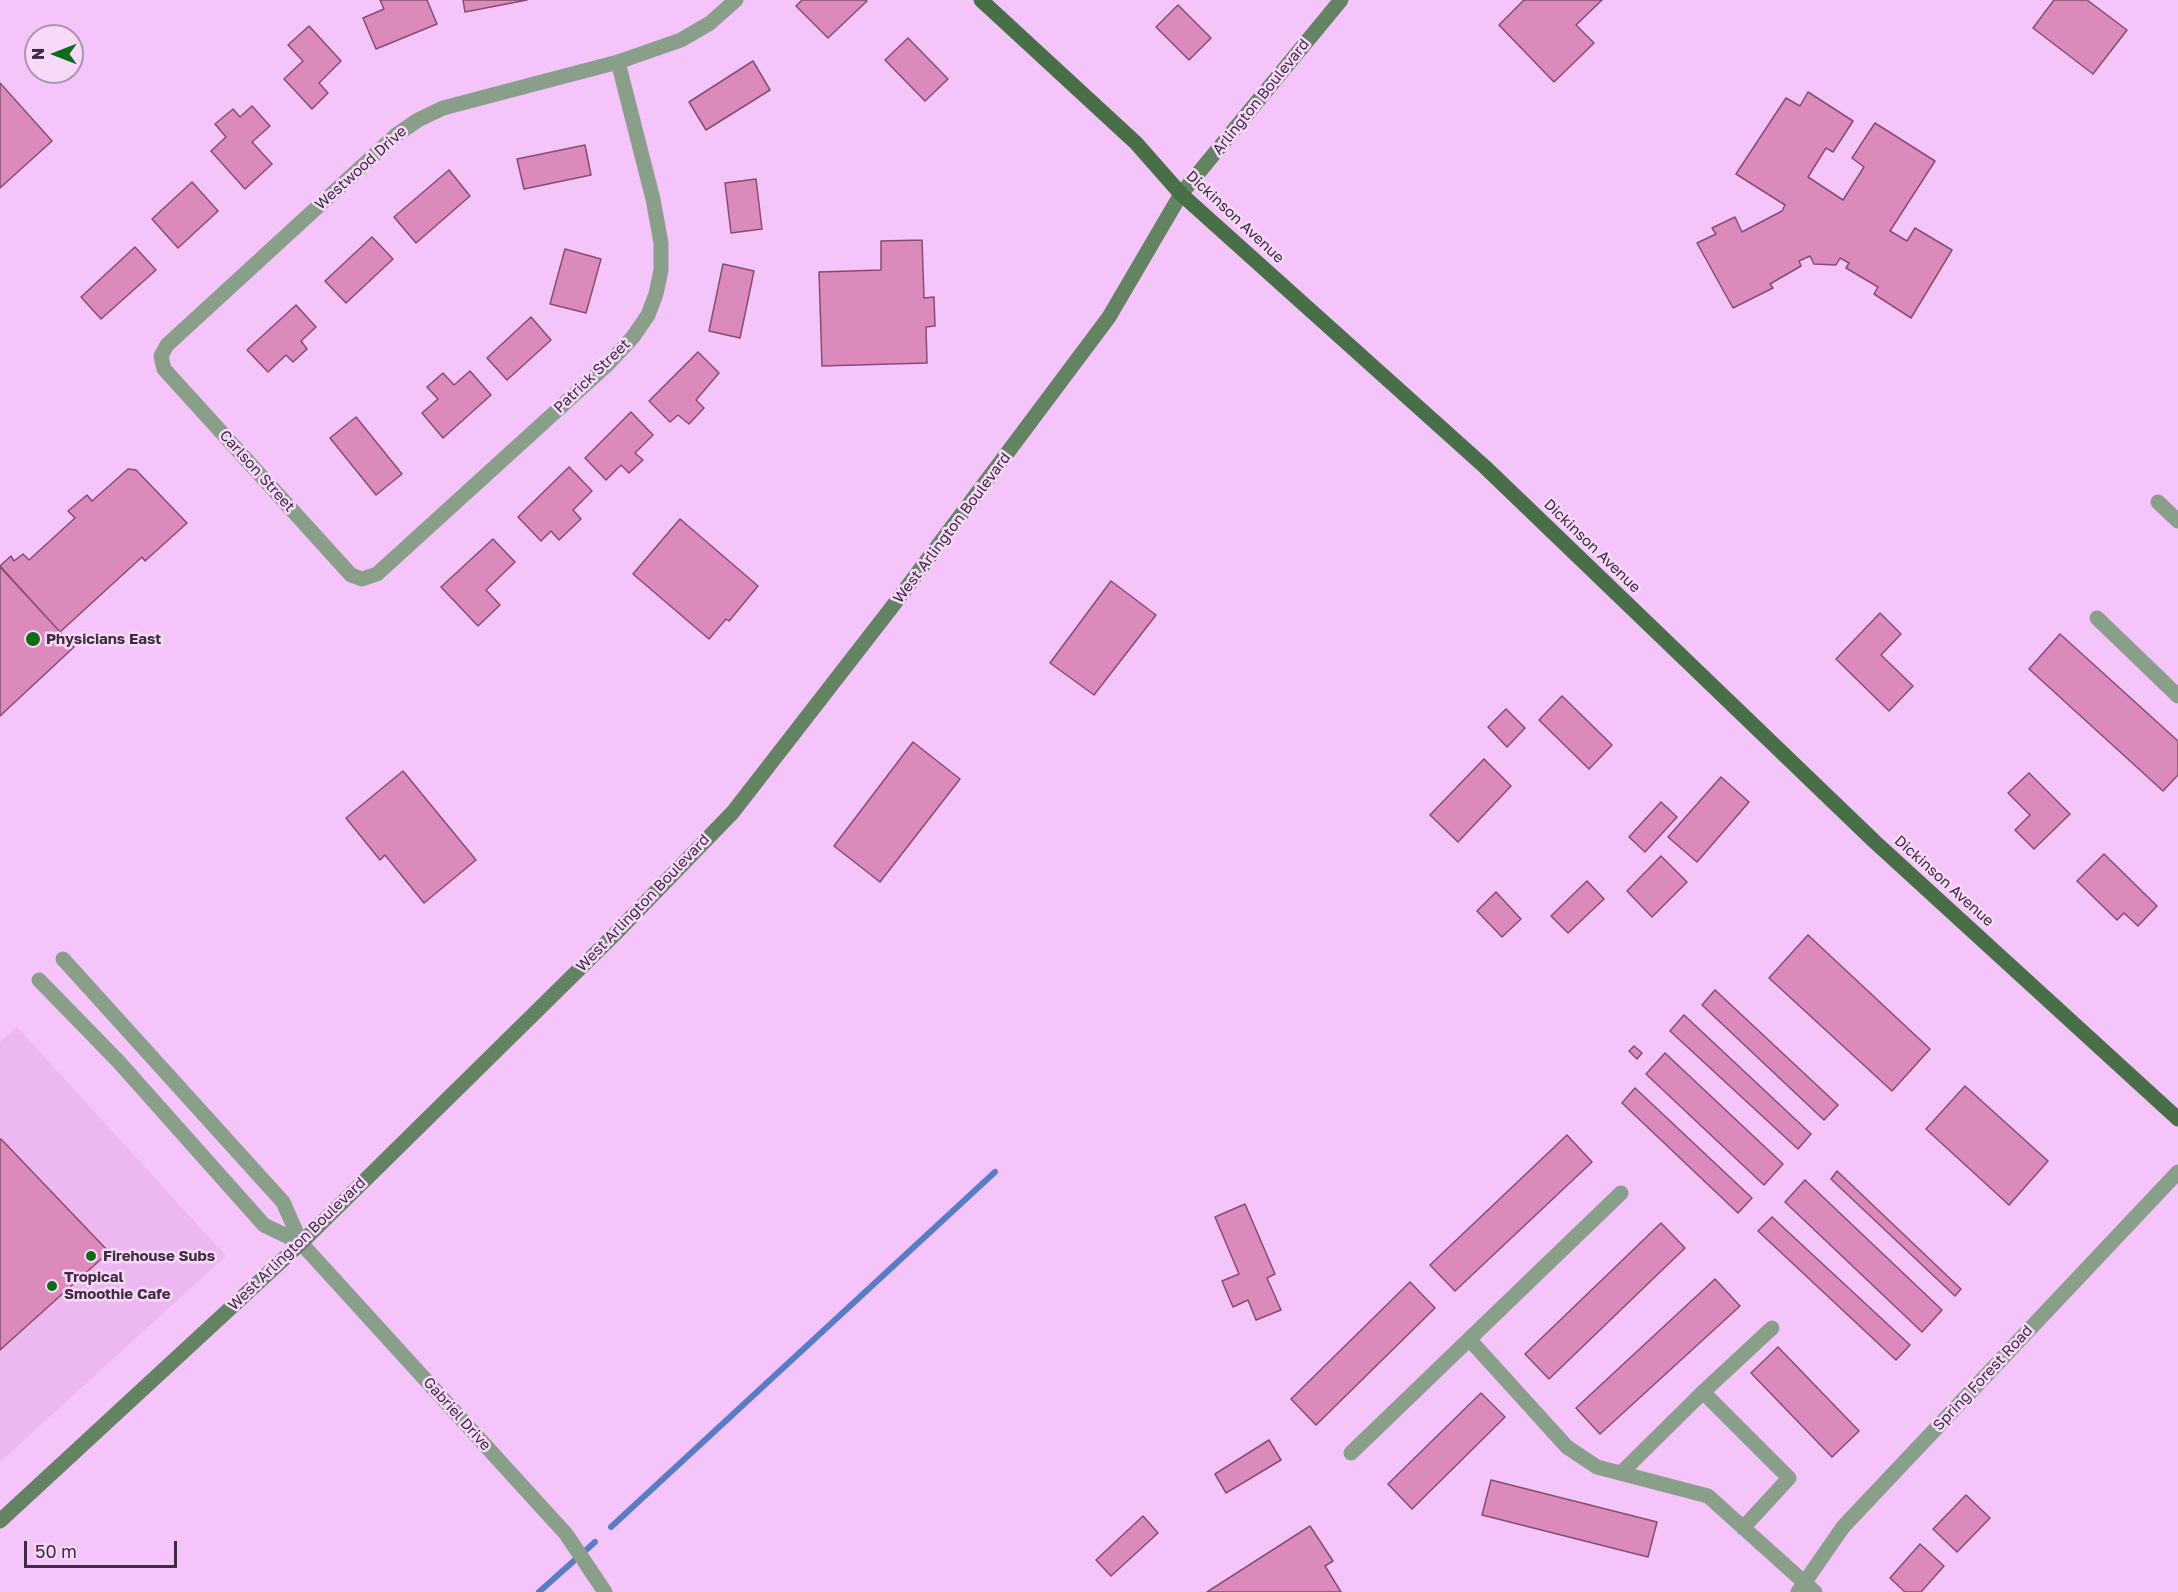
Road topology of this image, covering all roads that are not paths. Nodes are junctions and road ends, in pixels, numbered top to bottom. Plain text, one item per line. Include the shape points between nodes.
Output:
1 (736, 0) edge
2 (981, 0) edge
3 (1341, 0) edge
4 (618, 62) junction
5 (1182, 194) junction
6 (161, 356) joint
7 (2157, 502) dead end
8 (2178, 521) edge
9 (362, 579) joint
10 (2097, 618) dead end
11 (2178, 696) edge
12 (63, 959) dead end
13 (39, 980) dead end
14 (2178, 1119) edge
15 (2178, 1172) edge
16 (1621, 1193) dead end
17 (301, 1243) junction
18 (1772, 1328) dead end
19 (1469, 1339) junction
20 (1703, 1392) junction
21 (1351, 1453) dead end
22 (1621, 1473) junction
23 (0, 1521) edge
24 (1743, 1528) junction
25 (1805, 1589) edge
26 (605, 1592) edge

1 - 4 street, Westwood Drive via 710,23 681,40
2 - 5 main road, Dickinson Avenue via 1136,143
3 - 5 main road, Arlington Boulevard
4 - 6 street, Westwood Drive via 443,108 418,120 396,135 193,321
4 - 9 street, Patrick Street via 661,243 661,270 648,315 608,364 377,574
5 - 14 main road, Dickinson Avenue via 1485,467 1875,842
5 - 17 main road, West Arlington Boulevard via 1108,317 733,812 614,935
6 - 9 street, Carlson Street via 164,369 351,575
7 - 8 street
10 - 11 street
12 - 17 street via 282,1202
13 - 17 street via 264,1225
15 - 25 street, Spring Forest Road via 1843,1527
16 - 19 street
17 - 23 main road, West Arlington Boulevard
17 - 26 street, Gabriel Drive via 566,1534
18 - 20 street
19 - 21 street
19 - 22 street via 1567,1447 1597,1467
20 - 22 street
20 - 24 street via 1789,1478
22 - 24 street via 1707,1496
24 - 25 street

